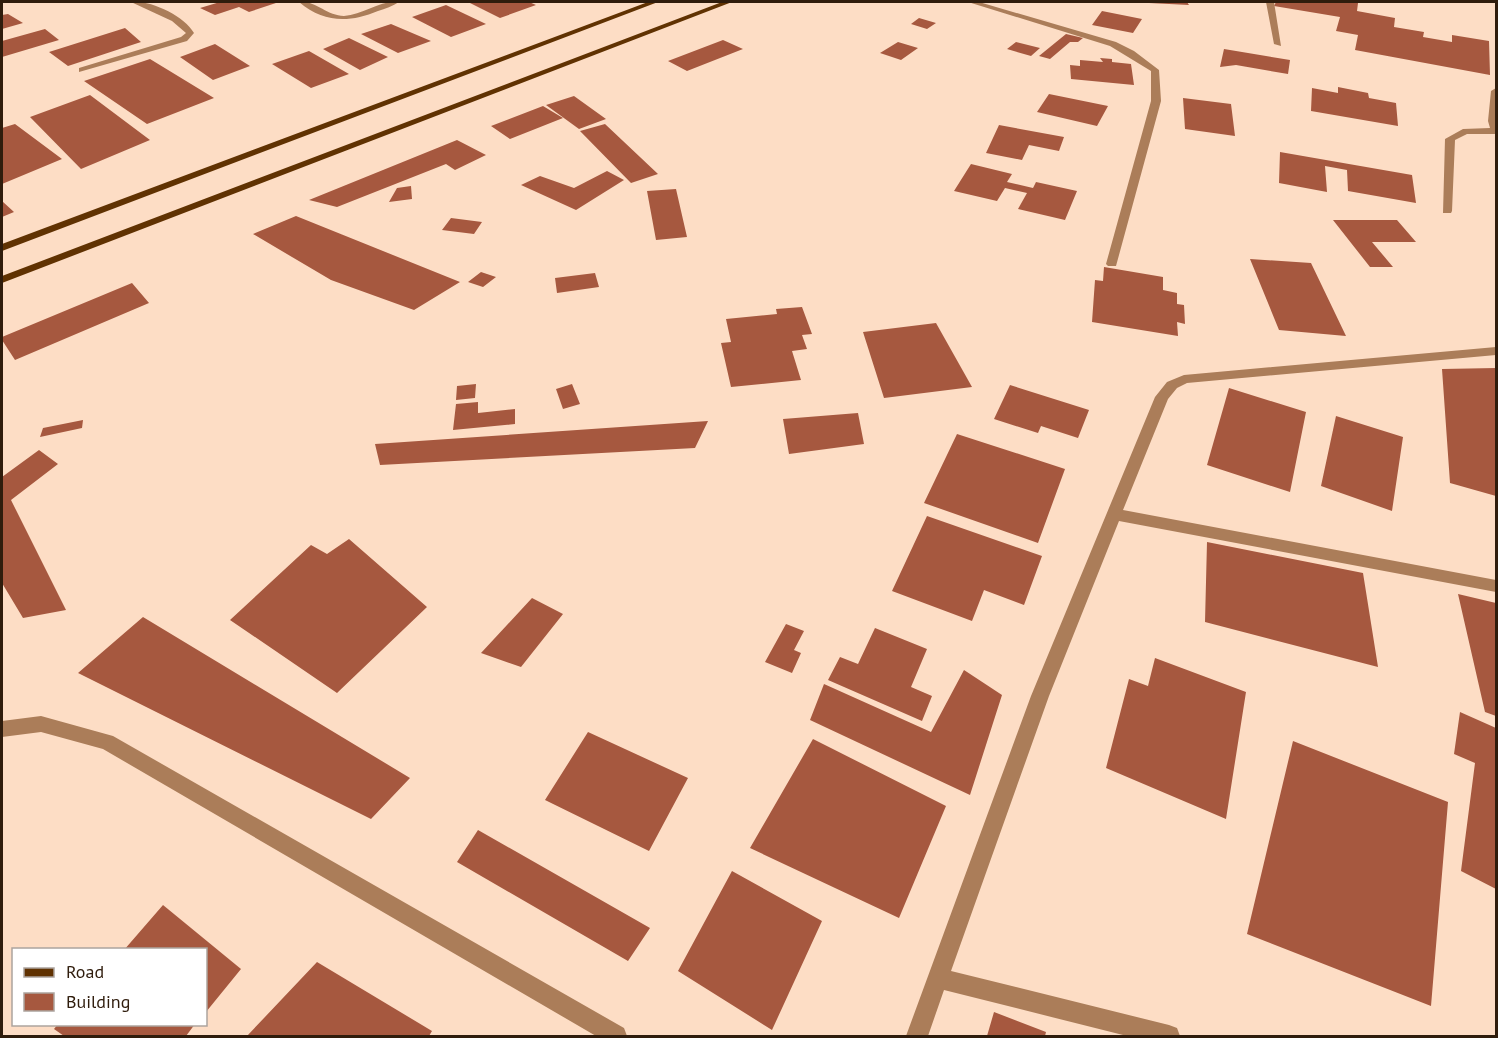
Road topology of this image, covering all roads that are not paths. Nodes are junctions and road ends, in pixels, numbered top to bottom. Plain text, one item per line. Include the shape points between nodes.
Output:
1 (135, 2) edge
2 (303, 2) edge
3 (395, 2) edge
4 (654, 2) edge
5 (728, 2) edge
6 (972, 2) edge
7 (1270, 2) edge
8 (1278, 44) dead end
9 (82, 70) dead end
10 (1497, 91) edge
11 (1496, 131) edge
12 (1447, 211) dead end
13 (2, 248) edge
14 (1112, 264) dead end
15 (2, 280) edge
16 (1497, 351) edge
17 (1114, 514) junction
18 (1497, 586) edge
19 (2, 729) edge
20 (938, 978) junction
21 (616, 1036) edge
22 (917, 1036) edge
23 (1169, 1036) edge

1 - 9 street via 180,22 190,33 184,39
2 - 3 street via 338,18
4 - 13 main road
5 - 15 main road
6 - 14 street via 1113,44 1155,70 1156,101
7 - 8 street
10 - 11 street via 1493,121
11 - 12 street via 1470,130 1450,139
16 - 17 street via 1184,379 1162,397
17 - 18 street
17 - 20 street via 1040,696
19 - 21 street via 41,724 107,742
20 - 22 street
20 - 23 street

